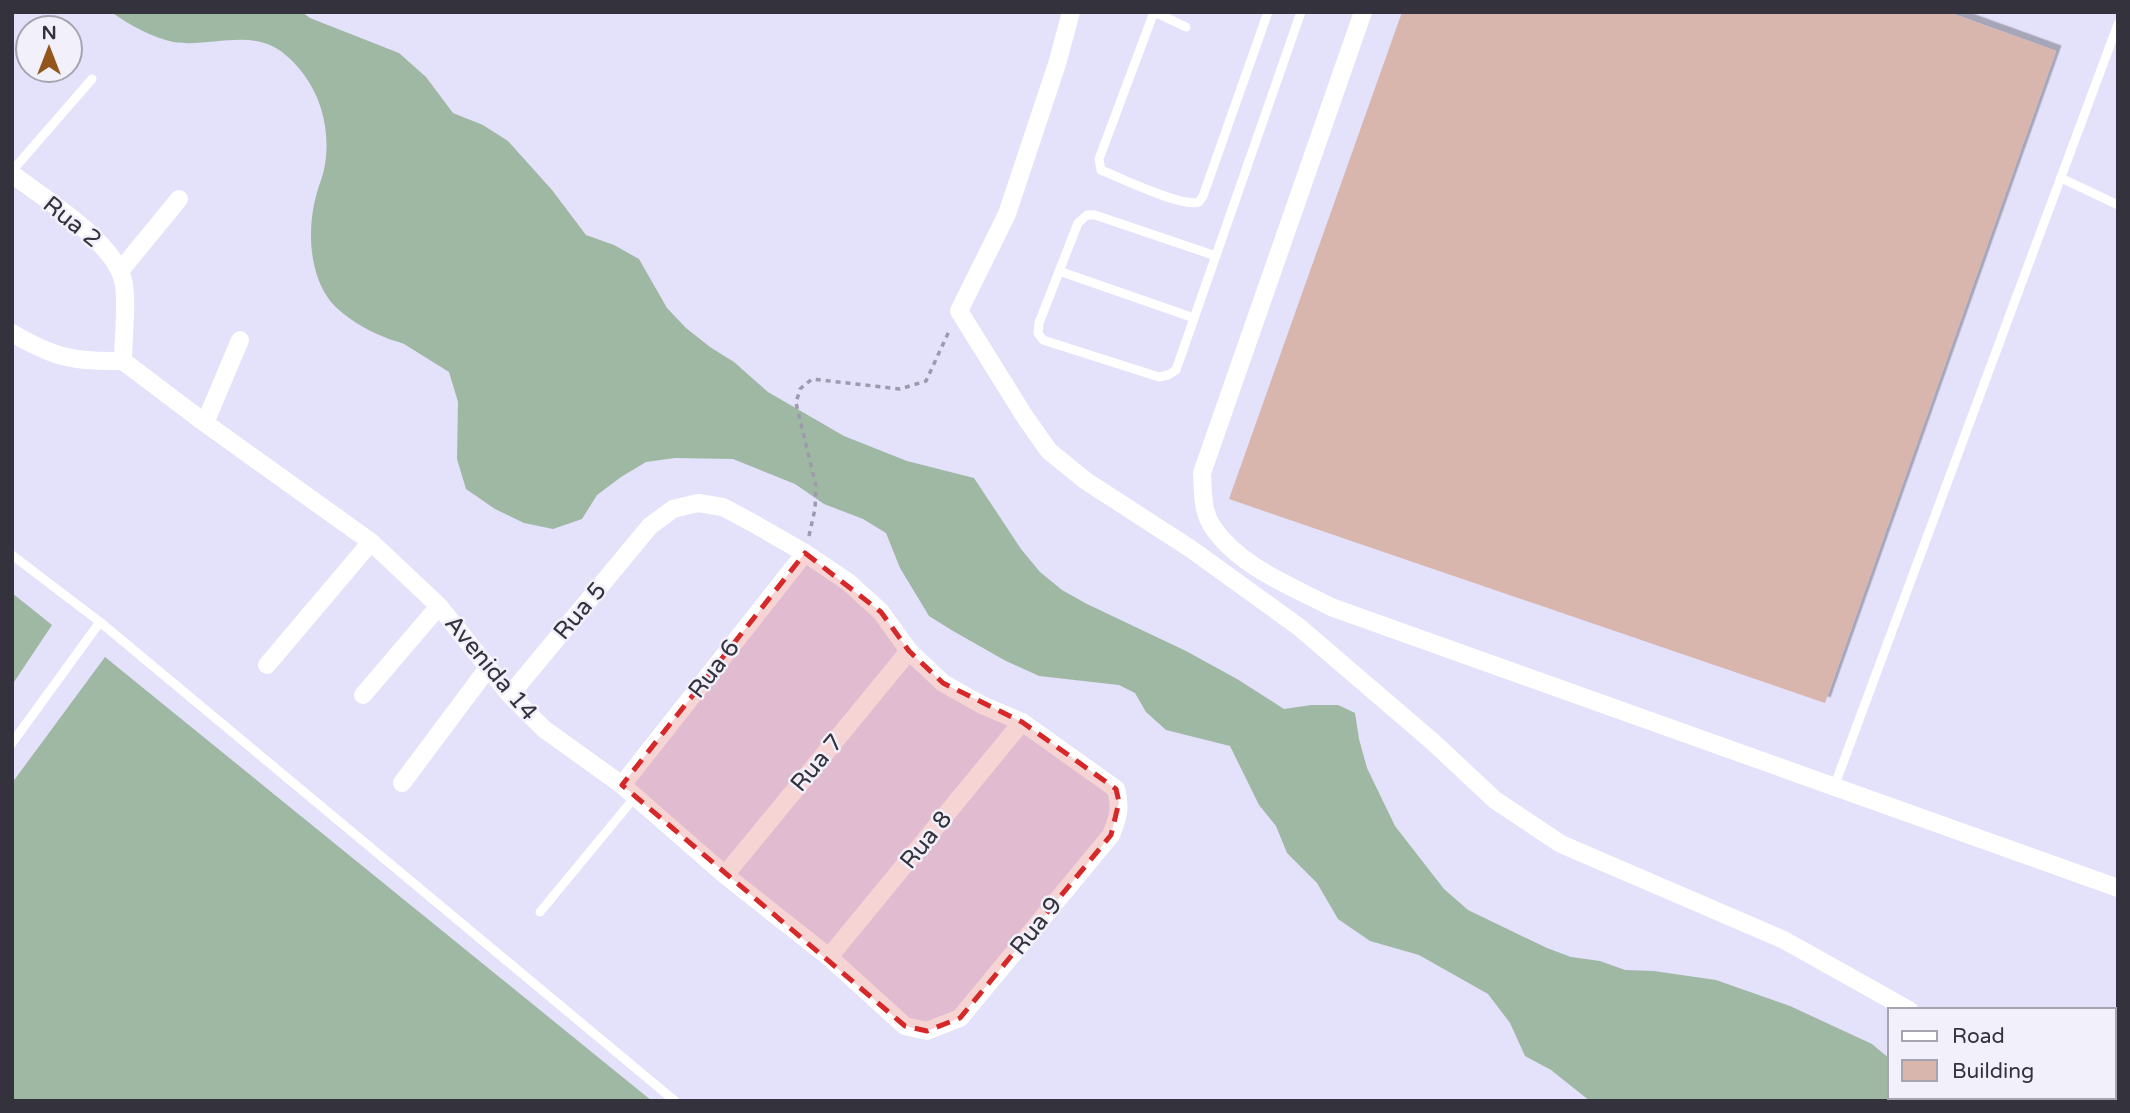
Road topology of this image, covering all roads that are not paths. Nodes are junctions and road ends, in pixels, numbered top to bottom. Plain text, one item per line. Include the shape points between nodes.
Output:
1 (1071, 12) edge
2 (1154, 12) edge
3 (1268, 12) edge
4 (1301, 12) edge
5 (1363, 12) edge
6 (2118, 24) edge
7 (1186, 27) dead end
8 (92, 79) dead end
9 (12, 173) edge
10 (2061, 178) junction
11 (179, 199) dead end
12 (2118, 205) edge
13 (1216, 256) junction
14 (120, 271) junction
15 (1059, 271) junction
16 (1194, 318) junction
17 (12, 333) edge
18 (240, 340) dead end
19 (123, 360) junction
20 (205, 423) junction
21 (371, 542) junction
22 (805, 554) junction
23 (12, 555) edge
24 (439, 606) junction
25 (100, 622) junction
26 (909, 652) junction
27 (267, 665) dead end
28 (488, 668) junction
29 (363, 695) dead end
30 (510, 695) junction
31 (1022, 722) junction
32 (12, 743) edge
33 (402, 783) dead end
34 (1834, 787) junction
35 (629, 791) junction
36 (1111, 835) joint
37 (725, 875) junction
38 (2118, 888) edge
39 (540, 912) dead end
40 (830, 957) junction
41 (1905, 1008) edge
42 (960, 1018) joint
43 (675, 1101) edge

1 - 41 street via 1007,214 959,312 1049,451 1299,627 1495,800 1561,844 1784,940
2 - 3 lane via 1099,167 1187,204 1199,202 1203,196
2 - 7 lane
4 - 13 lane
5 - 34 street via 1202,473 1203,499 1212,525 1235,551 1331,607
6 - 10 lane
8 - 9 lane
9 - 14 street, Rua 2 via 98,241
10 - 12 lane
10 - 34 lane
11 - 14 street
13 - 15 lane via 1087,215 1078,223
13 - 16 lane
14 - 19 street, Rua 2 via 124,283
15 - 16 lane
15 - 16 lane via 1039,323 1043,340 1159,377 1176,370
17 - 19 street via 39,350 68,359
18 - 20 street
19 - 20 street, Avenida 14
20 - 21 street, Avenida 14
21 - 24 street, Avenida 14
21 - 27 street
22 - 26 street, Rua 5 via 848,582 881,612
22 - 30 street, Rua 5 via 723,507 698,503 673,509 650,526
22 - 35 street, Rua 6
23 - 25 lane
24 - 28 street, Avenida 14
24 - 29 street
25 - 32 lane
25 - 43 lane
26 - 31 street, Rua 5 via 943,683
26 - 37 street, Rua 7
28 - 30 street, Avenida 14
28 - 33 street
30 - 35 street, Avenida 14 via 544,729
31 - 36 street, Rua 5 via 1116,789 1119,816
31 - 40 street, Rua 8
34 - 38 street
35 - 37 street, Avenida 14
35 - 39 lane
36 - 42 street, Rua 9
37 - 40 street, Avenida 14
40 - 42 street, Avenida 14 via 905,1026 927,1031

